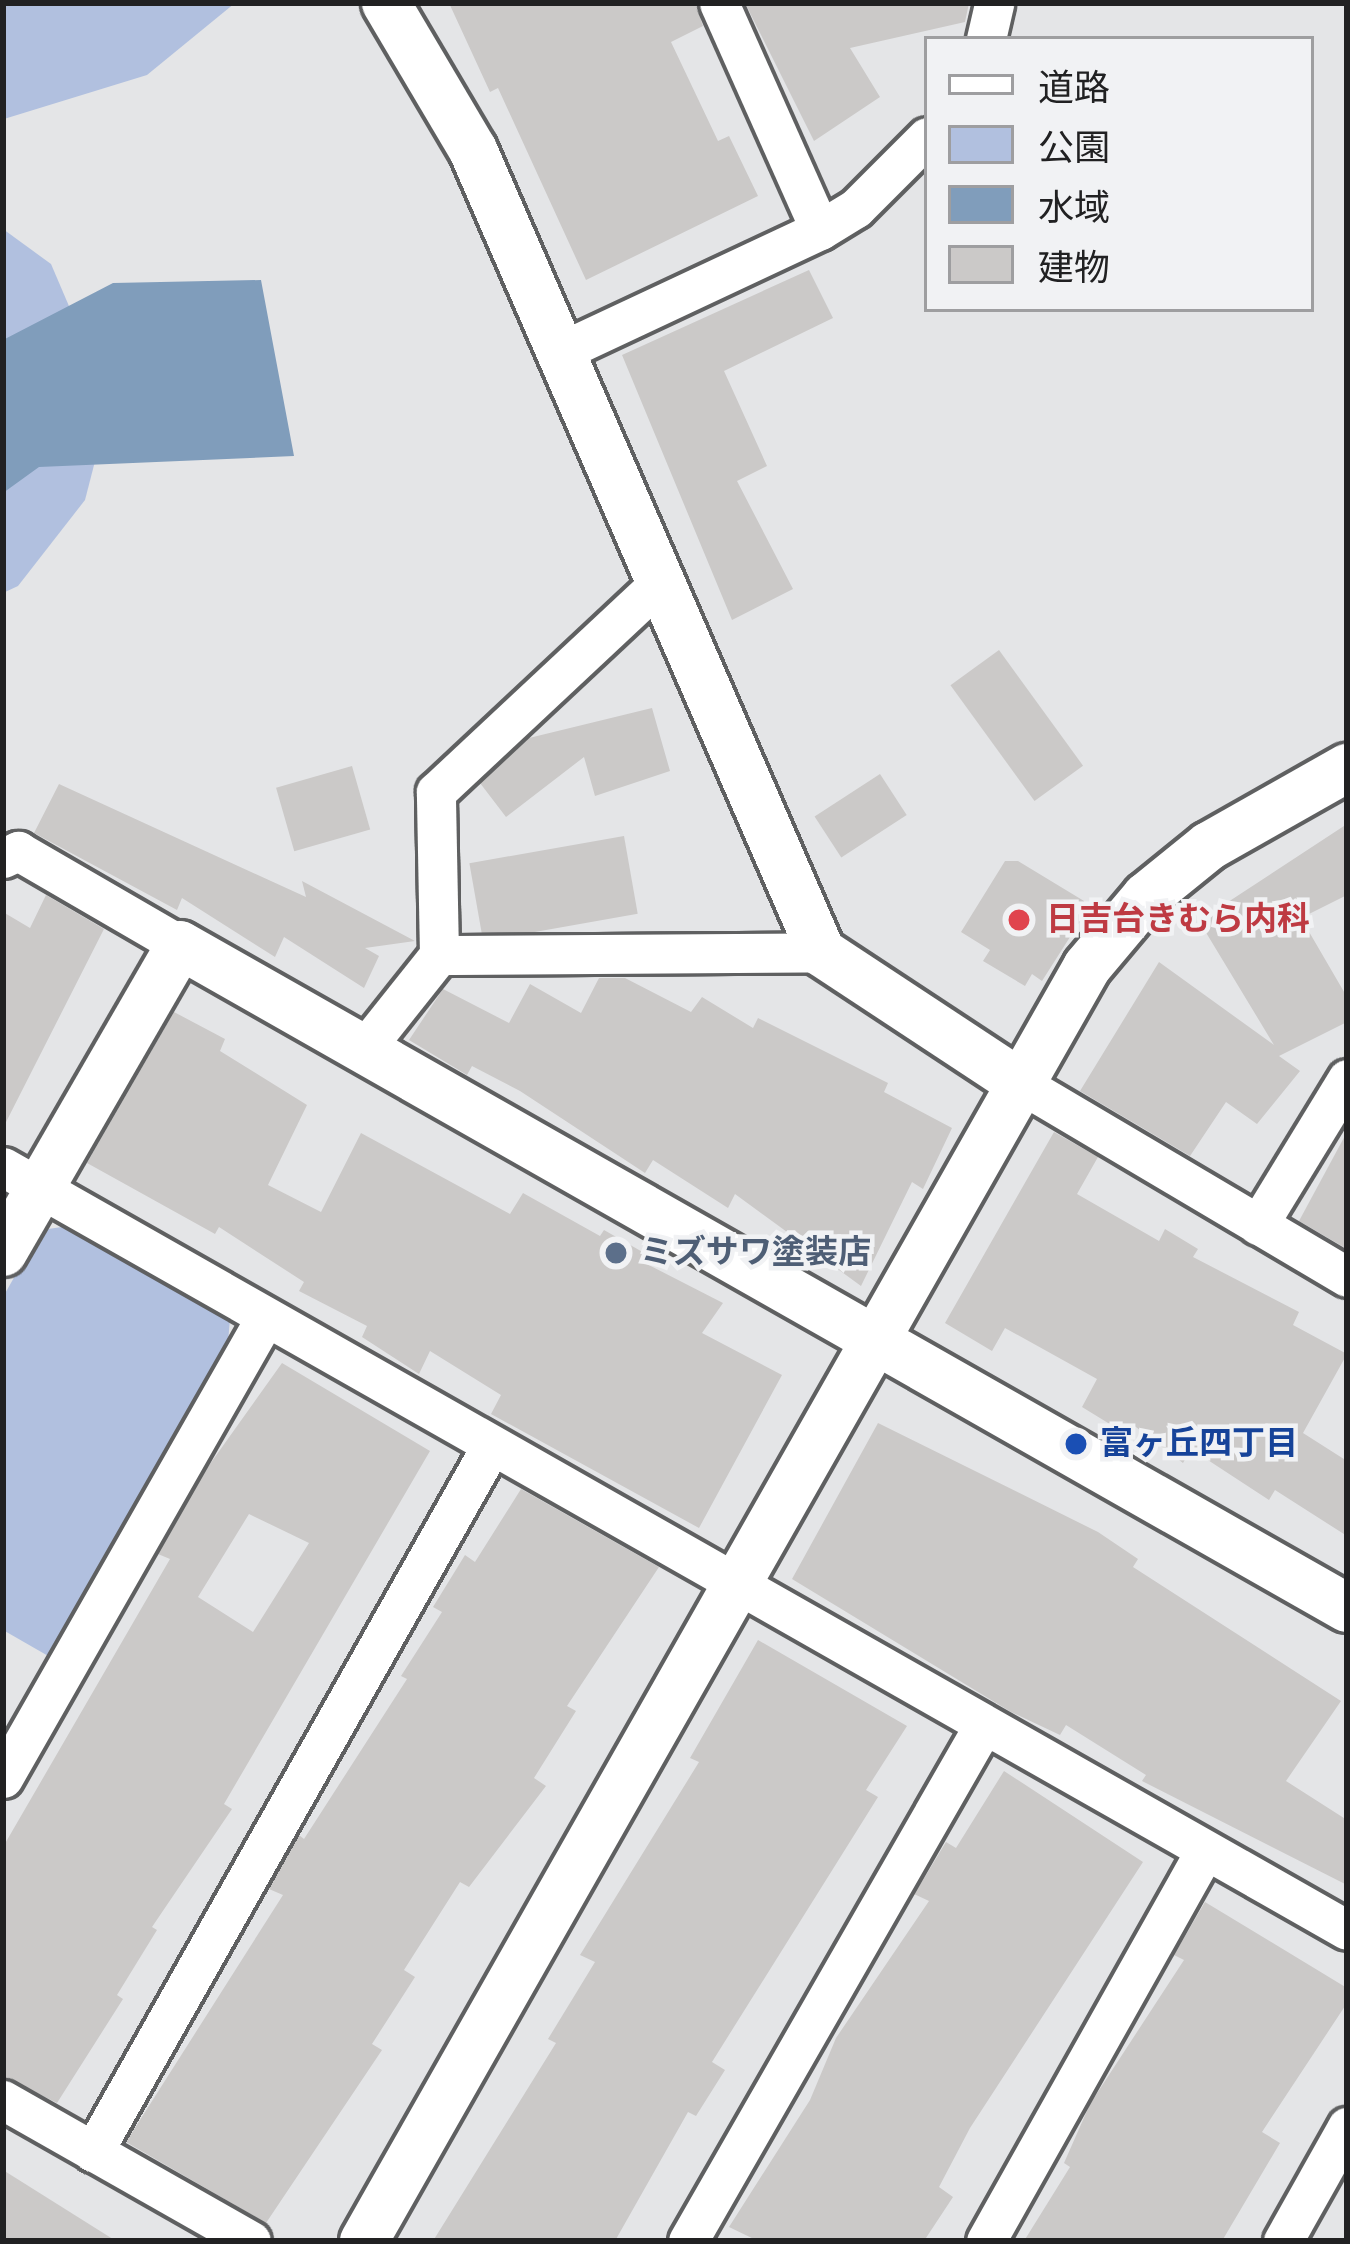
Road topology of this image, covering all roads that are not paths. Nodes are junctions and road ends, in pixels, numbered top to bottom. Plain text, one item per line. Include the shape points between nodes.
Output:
1 (386, 3) edge
2 (719, 3) edge
3 (994, 3) edge
4 (987, 36) edge
5 (924, 140) edge
6 (820, 230) junction
7 (564, 350) junction
8 (657, 585) junction
9 (1347, 768) edge
10 (3, 858) edge
11 (180, 945) junction
12 (820, 952) junction
13 (440, 955) junction
14 (365, 1048) junction
15 (1347, 1079) edge
16 (1022, 1084) junction
17 (21, 1178) edge
18 (1258, 1226) junction
19 (3, 1252) edge
20 (1347, 1277) edge
21 (264, 1320) junction
22 (877, 1339) junction
23 (490, 1448) junction
24 (739, 1588) junction
25 (1347, 1608) edge
26 (982, 1728) junction
27 (3, 1778) edge
28 (1204, 1852) junction
29 (1347, 1930) edge
30 (3, 2100) edge
31 (1347, 2127) edge
32 (93, 2152) junction
33 (251, 2241) edge
34 (364, 2241) edge
35 (688, 2241) edge
36 (986, 2241) edge
37 (1283, 2241) edge

1 - 7 street via 456,115
2 - 6 street
3 - 4 street
5 - 6 street via 856,208
6 - 7 street
7 - 8 street
8 - 12 street
8 - 13 street via 436,791
9 - 16 street via 1209,846 1146,897 1088,967
10 - 11 street via 18,850
11 - 14 street
11 - 17 street
12 - 13 street
12 - 16 street
13 - 14 street
14 - 22 street
15 - 18 street
16 - 18 street
16 - 22 street
17 - 19 street
17 - 21 street
18 - 20 street
21 - 23 street
21 - 27 street
22 - 24 street
22 - 25 street
23 - 24 street
23 - 32 street
24 - 26 street
24 - 34 street
26 - 28 street
26 - 35 street
28 - 29 street
28 - 36 street
30 - 32 street
31 - 37 street
32 - 33 street

